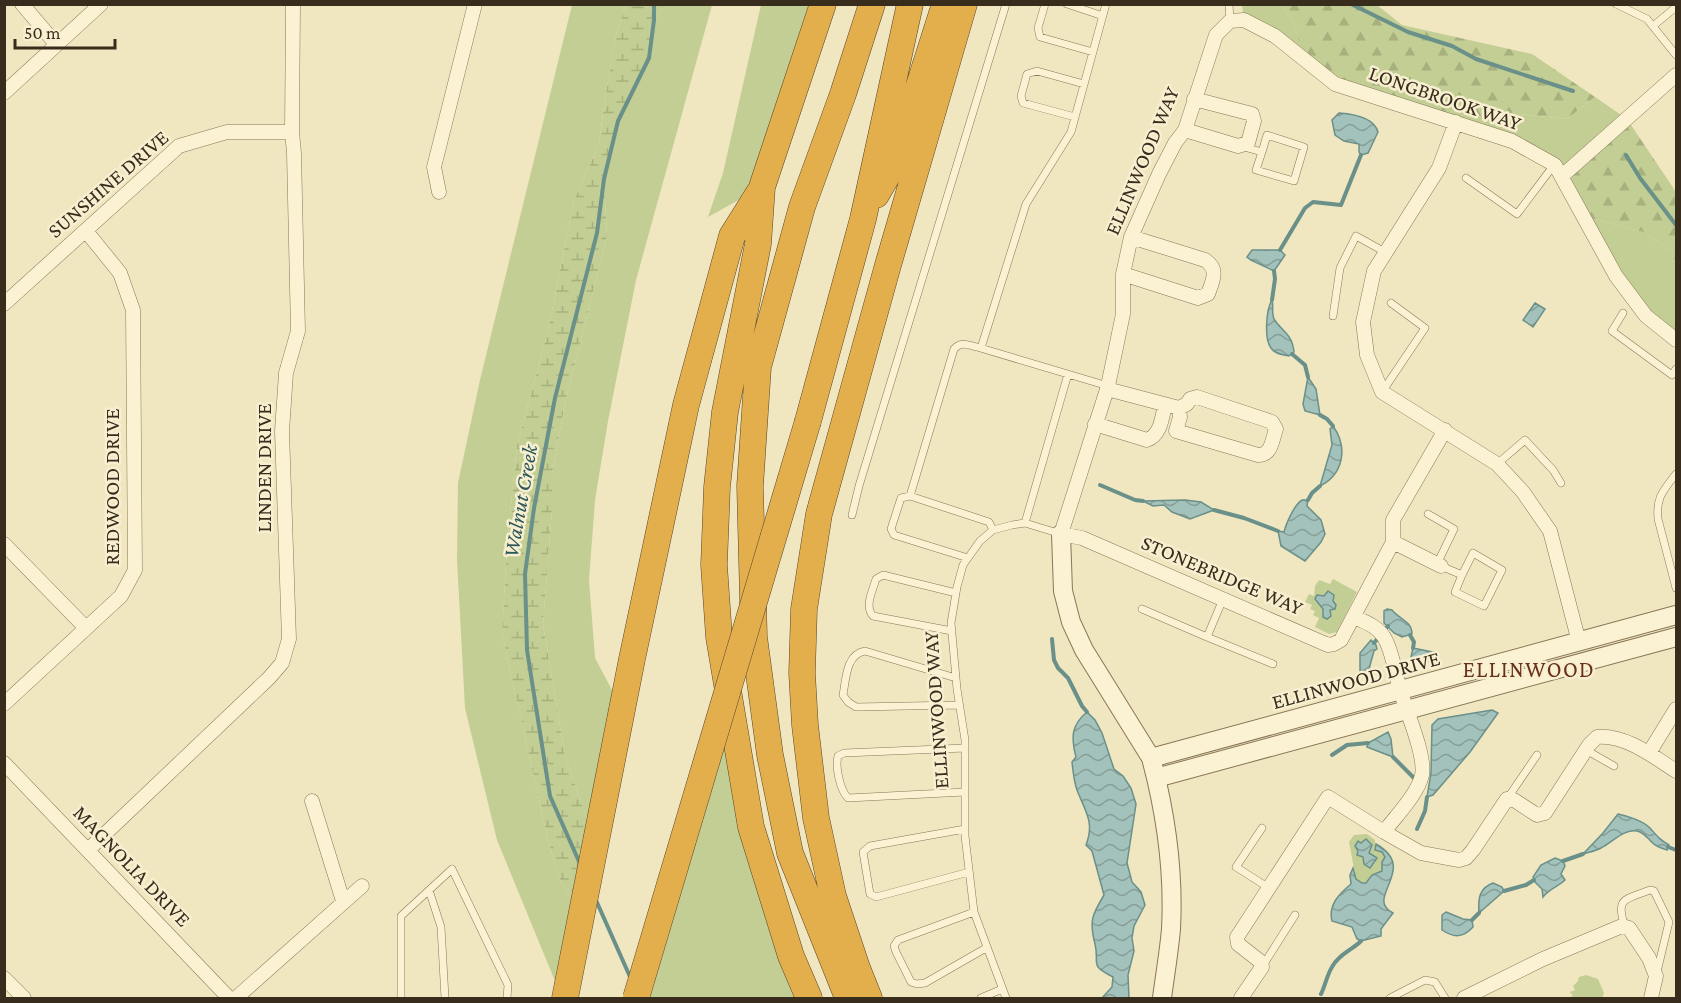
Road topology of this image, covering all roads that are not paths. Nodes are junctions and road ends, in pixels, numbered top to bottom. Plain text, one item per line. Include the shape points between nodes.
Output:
1 (22, 4) edge
2 (101, 4) edge
3 (293, 4) edge
4 (475, 4) edge
5 (823, 4) edge
6 (872, 4) edge
7 (910, 4) edge
8 (945, 4) edge
9 (964, 4) edge
10 (1006, 4) edge
11 (1045, 4) edge
12 (1067, 4) edge
13 (1106, 4) edge
14 (1229, 4) edge
15 (1617, 4) edge
16 (1677, 7) edge
17 (1103, 16) junction
18 (1230, 21) junction
19 (1653, 26) junction
20 (56, 44) junction
21 (1093, 52) junction
22 (1677, 55) edge
23 (1677, 75) edge
24 (1084, 84) junction
25 (4, 93) edge
26 (1194, 99) junction
27 (1075, 117) junction
28 (1456, 122) junction
29 (1185, 130) junction
30 (292, 132) junction
31 (1238, 146) junction
32 (1262, 152) junction
33 (1558, 171) junction
34 (1467, 177) dead end
35 (762, 187) junction
36 (439, 192) dead end
37 (863, 219) junction
38 (86, 231) junction
39 (1131, 237) junction
40 (1385, 252) junction
41 (1123, 274) junction
42 (1391, 303) dead end
43 (4, 304) edge
44 (1623, 313) dead end
45 (1333, 316) dead end
46 (1677, 340) edge
47 (981, 348) junction
48 (1677, 369) edge
49 (1068, 374) junction
50 (1107, 387) junction
51 (1382, 392) junction
52 (1172, 406) junction
53 (1095, 424) junction
54 (1445, 430) junction
55 (1497, 464) junction
56 (1677, 474) edge
57 (1561, 483) dead end
58 (910, 496) junction
59 (1428, 514) dead end
60 (852, 515) dead end
61 (1025, 524) junction
62 (993, 530) junction
63 (1061, 534) junction
64 (1393, 542) junction
65 (4, 544) edge
66 (968, 558) junction
67 (1439, 565) junction
68 (1462, 575) junction
69 (1676, 585) edge
70 (956, 593) junction
71 (1223, 599) junction
72 (1142, 609) dead end
73 (1677, 615) edge
74 (1354, 617) junction
75 (86, 628) junction
76 (952, 631) junction
77 (1207, 637) junction
78 (1677, 637) edge
79 (1579, 642) junction
80 (1273, 664) dead end
81 (956, 678) junction
82 (1400, 691) junction
83 (4, 704) edge
84 (959, 705) junction
85 (1677, 708) edge
86 (1407, 711) junction
87 (965, 748) junction
88 (1586, 750) junction
89 (1648, 753) junction
90 (1537, 755) dead end
91 (1150, 758) junction
92 (4, 763) edge
93 (1614, 766) dead end
94 (1677, 771) edge
95 (1156, 778) junction
96 (965, 792) junction
97 (1507, 799) junction
98 (312, 801) dead end
99 (1262, 828) dead end
100 (965, 830) junction
101 (1384, 832) junction
102 (88, 850) junction
103 (969, 872) junction
104 (362, 886) dead end
105 (1269, 888) junction
106 (429, 890) junction
107 (344, 901) junction
108 (974, 912) junction
109 (1295, 915) dead end
110 (1625, 927) junction
111 (986, 948) junction
112 (1262, 967) junction
113 (1656, 976) junction
114 (4, 978) edge
115 (1002, 989) junction
116 (24, 999) edge
117 (230, 999) edge
118 (236, 999) edge
119 (401, 999) edge
120 (445, 999) edge
121 (507, 999) edge
122 (565, 999) edge
123 (636, 999) edge
124 (809, 999) edge
125 (848, 999) edge
126 (869, 999) edge
127 (981, 999) edge
128 (1006, 999) edge
129 (1162, 999) edge
130 (1241, 999) edge
131 (1390, 999) edge
132 (1445, 999) edge
133 (1464, 999) edge
134 (1651, 999) edge

1 - 20 street
2 - 20 street
3 - 30 street, LINDEN DRIVE
4 - 36 street via 434,167
5 - 35 highway
6 - 125 highway via 802,207 759,367 750,486 754,637 770,755 790,853
7 - 37 highway
8 - 37 highway via 894,164
9 - 126 highway via 819,514 804,609 802,673 816,818 833,896
10 - 60 lane
11 - 21 lane via 1038,28 1040,37
12 - 17 lane
13 - 17 lane
14 - 18 lane
15 - 19 lane
16 - 19 lane
17 - 21 lane
18 - 26 street, ELLINWOOD WAY via 1216,35
18 - 28 street, LONGBROOK WAY via 1244,20 1275,36 1335,84
19 - 22 lane
20 - 25 street
21 - 24 lane
23 - 33 street
24 - 27 lane
24 - 27 lane via 1037,71 1026,74 1023,103
26 - 29 street, ELLINWOOD WAY
26 - 31 street via 1252,114 1248,143
27 - 47 lane via 1071,132 1026,204
28 - 33 street, LONGBROOK WAY via 1512,141
28 - 40 street via 1439,168
29 - 31 street
29 - 39 street, ELLINWOOD WAY via 1159,174
30 - 38 street, SUNSHINE DRIVE via 227,132 179,146
30 - 102 street, LINDEN DRIVE via 298,331 286,373 282,431 287,647 282,663 269,678
31 - 32 lane
32 - 32 lane via 1256,170 1294,181 1304,147 1267,135
33 - 34 lane via 1517,214
33 - 46 street via 1616,276 1646,316
35 - 122 highway via 732,236 689,394
35 - 124 highway via 758,244 724,412 717,488 716,601 751,827 791,956
37 - 123 highway, bridge via 808,421
38 - 43 street, SUNSHINE DRIVE
38 - 75 street, REDWOOD DRIVE via 120,273 133,310 135,570 121,596
39 - 41 street, ELLINWOOD WAY
39 - 41 street via 1205,260 1215,272 1208,294 1198,298
40 - 45 lane via 1356,236 1340,268
40 - 51 street via 1374,271 1363,322 1367,354
41 - 50 street, ELLINWOOD WAY via 1123,314
42 - 51 lane via 1425,328
44 - 48 lane via 1612,331 1672,375
47 - 49 lane
47 - 58 lane via 963,344 954,349
49 - 50 lane
49 - 61 lane
50 - 52 street
50 - 53 street, ELLINWOOD WAY
51 - 54 street
52 - 52 street via 1187,404 1197,397 1272,422 1276,429 1269,452 1258,455 1176,431 1180,417
52 - 53 street via 1157,433 1147,440
53 - 63 street, ELLINWOOD WAY
54 - 55 street
54 - 64 street, STONEBRIDGE WAY via 1393,520
55 - 57 lane via 1525,440
55 - 79 street via 1523,492 1550,531
56 - 69 lane via 1661,494 1657,508
58 - 62 lane via 989,522
58 - 66 lane via 901,498 891,529 894,535
59 - 67 lane via 1454,529
61 - 62 lane
61 - 63 lane
62 - 66 lane, ELLINWOOD WAY
63 - 71 street, STONEBRIDGE WAY via 1082,538
63 - 91 street, ELLINWOOD WAY via 1063,591 1071,622
64 - 67 street
64 - 74 street, STONEBRIDGE WAY
65 - 75 street
66 - 70 lane, ELLINWOOD WAY
67 - 68 lane
68 - 68 lane via 1455,592 1484,606 1502,570 1473,553
70 - 76 lane, ELLINWOOD WAY
70 - 76 lane via 883,575 876,579 869,604 873,616
71 - 74 street, STONEBRIDGE WAY via 1328,645 1341,640
71 - 77 lane
72 - 77 lane
73 - 79 street, ELLINWOOD DRIVE
74 - 82 street via 1375,627 1383,636
75 - 83 street, REDWOOD DRIVE
76 - 81 lane, ELLINWOOD WAY
77 - 80 lane
78 - 86 street, ELLINWOOD DRIVE
79 - 82 street, ELLINWOOD DRIVE
81 - 84 lane, ELLINWOOD WAY
81 - 84 lane via 857,652 851,659 843,695 856,707
82 - 86 street
82 - 91 street, ELLINWOOD DRIVE
84 - 87 lane, ELLINWOOD WAY
85 - 89 street
86 - 95 street, ELLINWOOD DRIVE
86 - 101 street via 1423,773 1417,788
87 - 96 lane, ELLINWOOD WAY
87 - 96 lane via 844,753 836,761 843,793 848,798
88 - 89 street via 1597,736 1610,735
88 - 93 lane
88 - 97 street via 1545,813 1537,814
89 - 94 street
90 - 97 lane
91 - 95 street, ELLINWOOD WAY
92 - 102 street, MAGNOLIA DRIVE
95 - 129 street, ELLINWOOD WAY via 1171,876 1171,929
96 - 100 lane, ELLINWOOD WAY
97 - 101 street via 1473,850 1459,860 1421,853
98 - 107 street
99 - 105 lane via 1236,867
100 - 103 lane, ELLINWOOD WAY
100 - 103 lane via 870,846 863,859 870,894 876,897
101 - 105 street via 1328,797
102 - 117 street, MAGNOLIA DRIVE
103 - 108 lane, ELLINWOOD WAY
104 - 107 street
105 - 112 street via 1237,937 1238,944
106 - 119 lane via 401,916
106 - 120 lane via 441,927
106 - 121 lane via 452,869 508,985
107 - 118 street
108 - 111 lane, ELLINWOOD WAY
108 - 111 lane via 898,940 894,946 911,982 917,984
109 - 112 lane
110 - 113 street via 1649,958
110 - 113 lane via 1620,905 1641,893 1654,891 1669,922
110 - 133 street via 1543,959
111 - 115 lane, ELLINWOOD WAY
112 - 130 street
113 - 134 street
114 - 116 street
115 - 127 lane
115 - 128 lane, ELLINWOOD WAY
131 - 132 lane via 1425,981 1435,982

